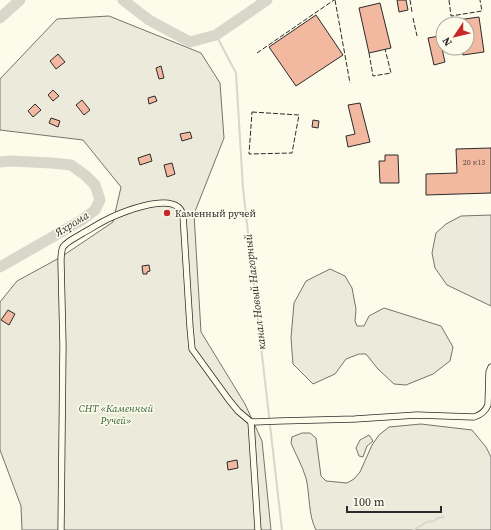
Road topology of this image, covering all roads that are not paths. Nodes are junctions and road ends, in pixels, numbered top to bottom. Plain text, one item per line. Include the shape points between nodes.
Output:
1 (491, 367) edge
2 (251, 422) junction
3 (61, 530) edge
4 (258, 530) edge

1 - 2 street via 488,405 480,415 474,417 417,415
2 - 3 street via 229,400 192,349 182,211 171,204 155,203 109,218 64,245 62,249
2 - 4 street

